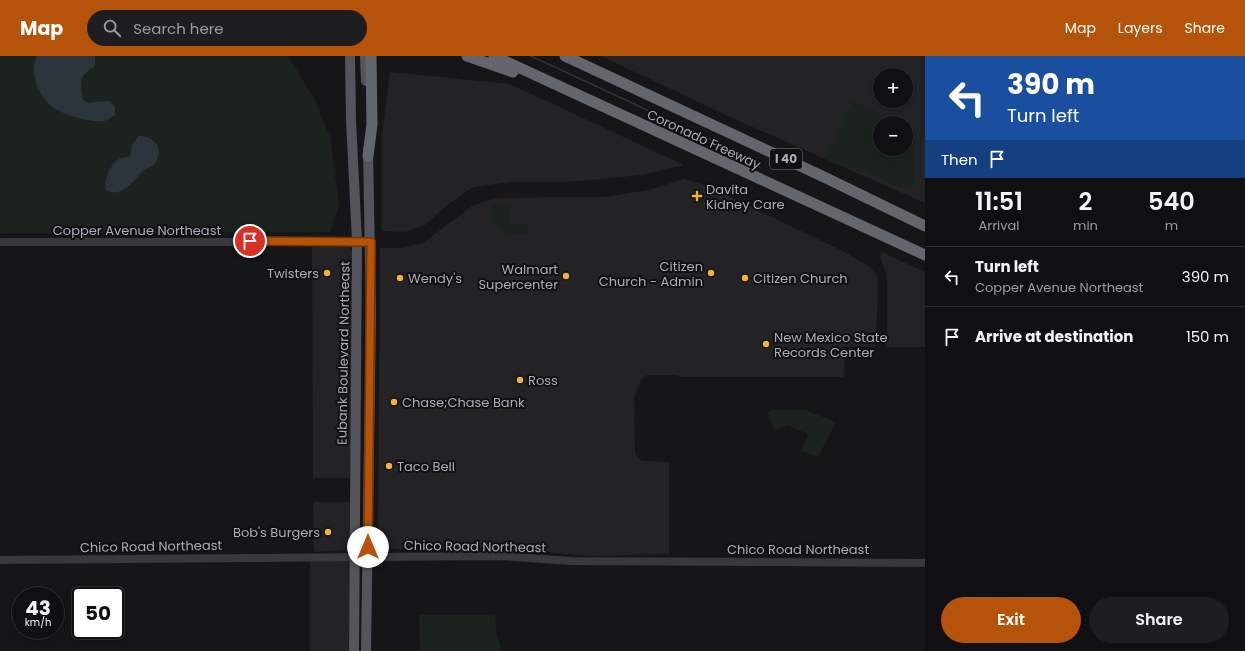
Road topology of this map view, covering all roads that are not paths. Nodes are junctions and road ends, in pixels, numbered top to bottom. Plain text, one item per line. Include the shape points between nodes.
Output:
1 (350, 56) edge
2 (365, 56) edge
3 (370, 56) edge
4 (467, 56) edge
5 (494, 56) edge
6 (565, 56) edge
7 (581, 56) edge
8 (646, 93) junction
9 (630, 119) junction
10 (368, 156) junction
11 (925, 226) edge
12 (357, 241) junction
13 (0, 242) edge
14 (371, 242) junction
15 (925, 255) edge
16 (354, 556) junction
17 (368, 556) junction
18 (0, 560) edge
19 (925, 563) edge
20 (354, 651) edge
21 (366, 651) edge

1 - 12 main road, Eubank Boulevard Northeast
2 - 10 main road, Eubank Boulevard Northeast
3 - 10 highway via 372,124
4 - 9 highway via 512,71
5 - 9 highway, Coronado Freeway / I 40
6 - 8 highway, Coronado Freeway / I 40
7 - 8 highway via 621,76
8 - 11 highway, Coronado Freeway / I 40
9 - 15 highway, Coronado Freeway / I 40
10 - 14 main road, Eubank Boulevard Northeast
12 - 13 street, Copper Avenue Northeast
12 - 14 street, Copper Avenue Northeast
12 - 16 main road, Eubank Boulevard Northeast
14 - 17 main road, Eubank Boulevard Northeast
16 - 17 street, Chico Road Northeast
16 - 18 street, Chico Road Northeast
16 - 20 main road, Eubank Boulevard Northeast
17 - 19 street, Chico Road Northeast via 500,556 570,561
17 - 21 main road, Eubank Boulevard Northeast

